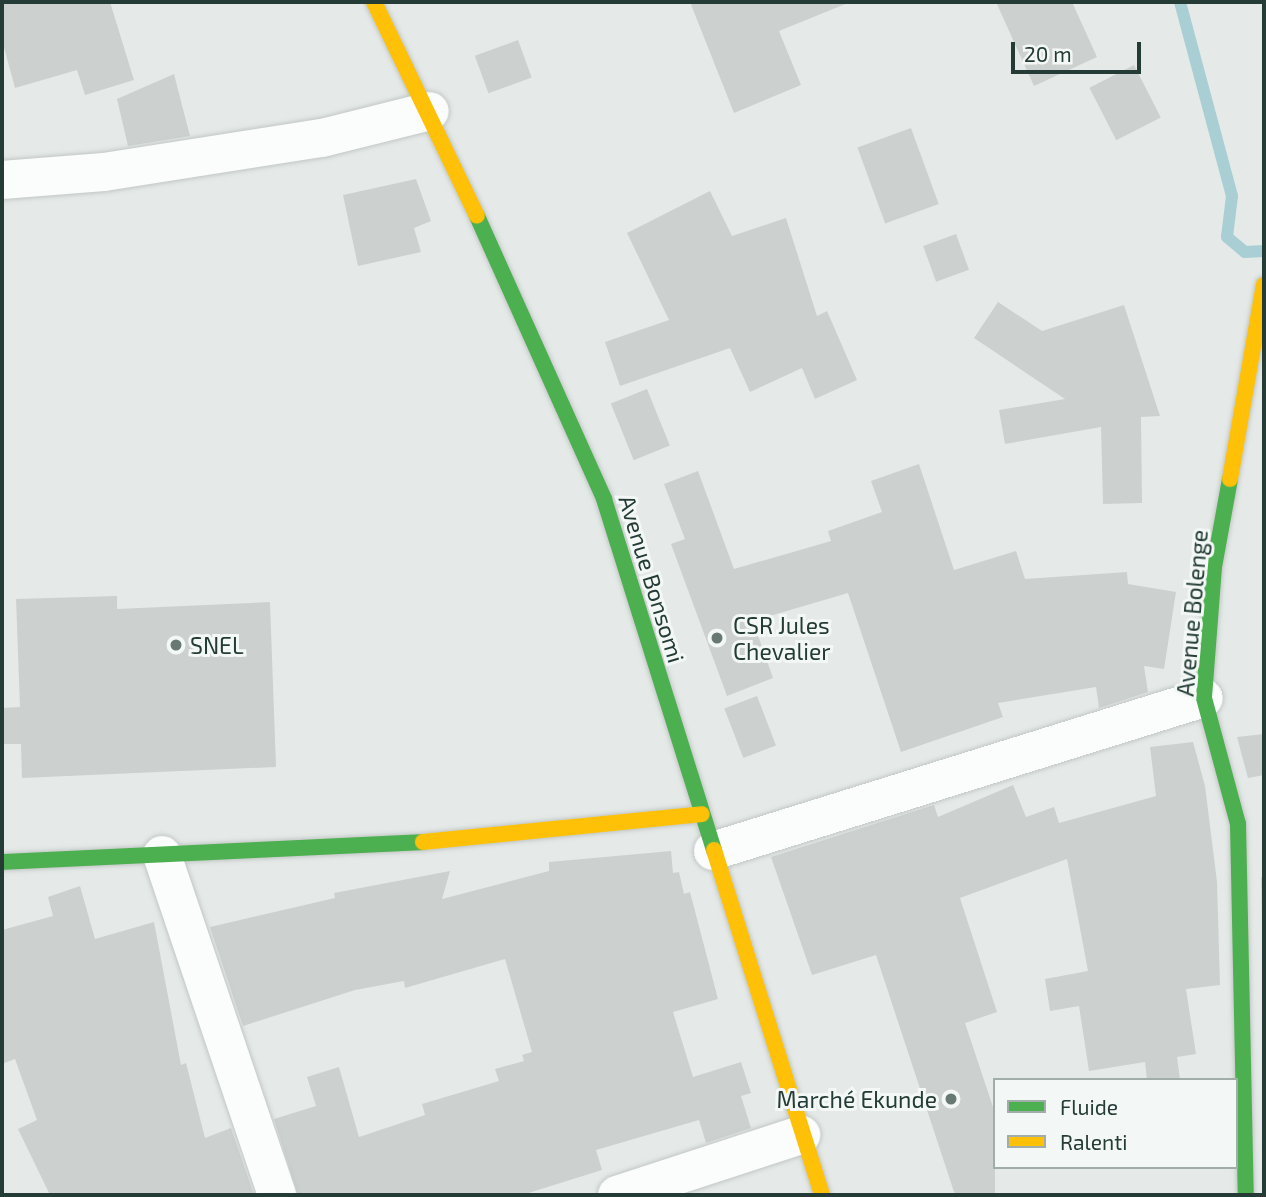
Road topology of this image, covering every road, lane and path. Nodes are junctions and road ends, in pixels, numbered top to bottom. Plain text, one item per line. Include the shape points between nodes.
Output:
1 (374, 2) edge
2 (430, 111) junction
3 (2, 180) edge
4 (1264, 285) edge
5 (1203, 698) junction
6 (702, 814) junction
7 (713, 851) junction
8 (162, 855) junction
9 (2, 862) edge
10 (801, 1135) junction
11 (277, 1195) edge
12 (617, 1195) edge
13 (822, 1195) edge
14 (1246, 1195) edge

1 - 2 street, Avenue Bonsomi
2 - 3 street via 322,138 104,172
2 - 6 street, Avenue Bonsomi via 604,499
4 - 5 street, Avenue Bolenge via 1214,568
5 - 7 street
5 - 14 street, Avenue Bolenge via 1238,824
6 - 7 street, Avenue Bonsomi
6 - 8 street via 452,842
7 - 10 street, Avenue Bonsomi
8 - 9 street
8 - 11 street
10 - 12 street
10 - 13 street, Avenue Bonsomi

